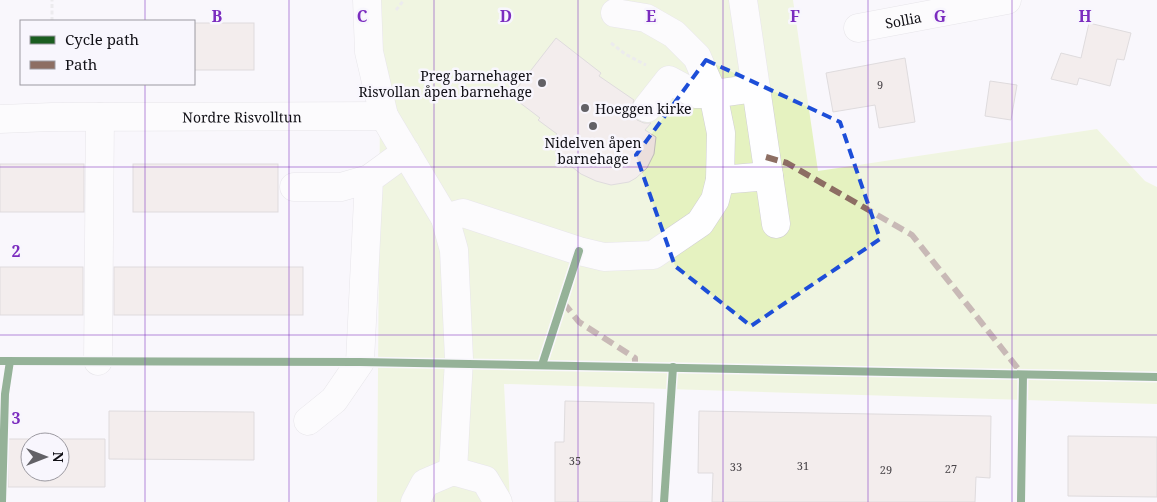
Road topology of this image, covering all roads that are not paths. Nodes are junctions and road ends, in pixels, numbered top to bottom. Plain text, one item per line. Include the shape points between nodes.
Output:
1 (367, 0) edge
2 (743, 0) edge
3 (1007, 0) edge
4 (615, 12) dead end
5 (858, 28) dead end
6 (756, 88) junction
7 (713, 94) junction
8 (647, 108) dead end
9 (384, 116) junction
10 (100, 117) junction
11 (2, 119) edge
12 (406, 152) junction
13 (769, 176) junction
14 (369, 178) junction
15 (720, 180) junction
16 (294, 187) dead end
17 (446, 218) junction
18 (776, 224) dead end
19 (98, 361) dead end
20 (308, 421) dead end
21 (453, 470) junction
22 (415, 502) edge
23 (498, 502) edge

1 - 9 street via 369,52
2 - 6 street
3 - 5 street, Sollia
4 - 7 street via 646,18 674,34 696,57
6 - 7 street
6 - 13 street
7 - 8 street via 695,94 670,80
7 - 15 street via 721,133
9 - 10 street, Nordre Risvolltun
9 - 12 street
10 - 11 street, Nordre Risvolltun
10 - 19 street
12 - 14 street
12 - 17 street
13 - 15 street
13 - 18 street
14 - 16 street via 341,187
14 - 20 street via 360,362 334,400
15 - 17 street via 715,200 700,223 653,255 604,257 463,213
17 - 21 street via 457,281 459,359
21 - 22 street via 425,483
21 - 23 street via 485,480

